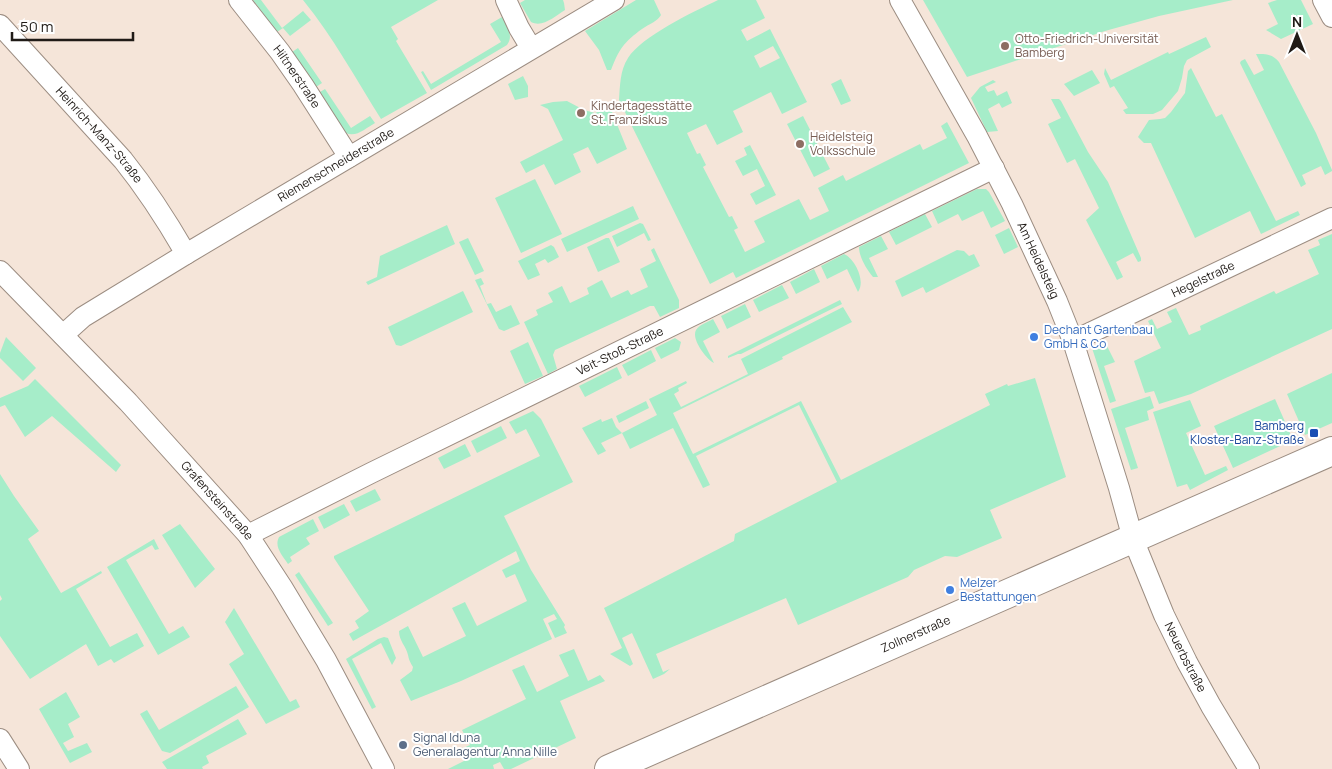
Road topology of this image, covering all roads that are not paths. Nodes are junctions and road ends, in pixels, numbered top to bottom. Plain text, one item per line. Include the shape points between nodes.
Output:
1 (239, 0) edge
2 (506, 0) edge
3 (614, 0) edge
4 (900, 0) edge
5 (1323, 0) edge
6 (1332, 18) edge
7 (0, 25) edge
8 (531, 48) junction
9 (349, 157) junction
10 (994, 168) junction
11 (1332, 218) edge
12 (186, 254) junction
13 (0, 271) edge
14 (63, 335) junction
15 (1073, 341) junction
16 (1332, 451) edge
17 (248, 534) junction
18 (1133, 538) junction
19 (0, 739) edge
20 (19, 769) edge
21 (384, 769) edge
22 (609, 769) edge
23 (1250, 769) edge

1 - 9 street, Hiltnerstraße via 289,65
2 - 8 street
3 - 8 street, Riemenschneiderstraße
4 - 10 street, Am Heidelsteig
5 - 6 street
7 - 12 street, Heinrich-Manz-Straße via 123,160 163,214
8 - 9 street, Riemenschneiderstraße
9 - 12 street, Riemenschneiderstraße
10 - 15 street, Am Heidelsteig via 1054,293
10 - 17 street, Veit-Stoß-Straße
11 - 15 street, Hegelstraße
12 - 14 street, Riemenschneiderstraße via 84,317
13 - 14 street, Grafensteinstraße
14 - 17 street, Grafensteinstraße
15 - 18 street, Am Heidelsteig
16 - 18 street, Zollnerstraße
17 - 21 street, Grafensteinstraße via 326,660
18 - 22 street, Zollnerstraße
18 - 23 street, Neuerbstraße via 1187,662
19 - 20 street

